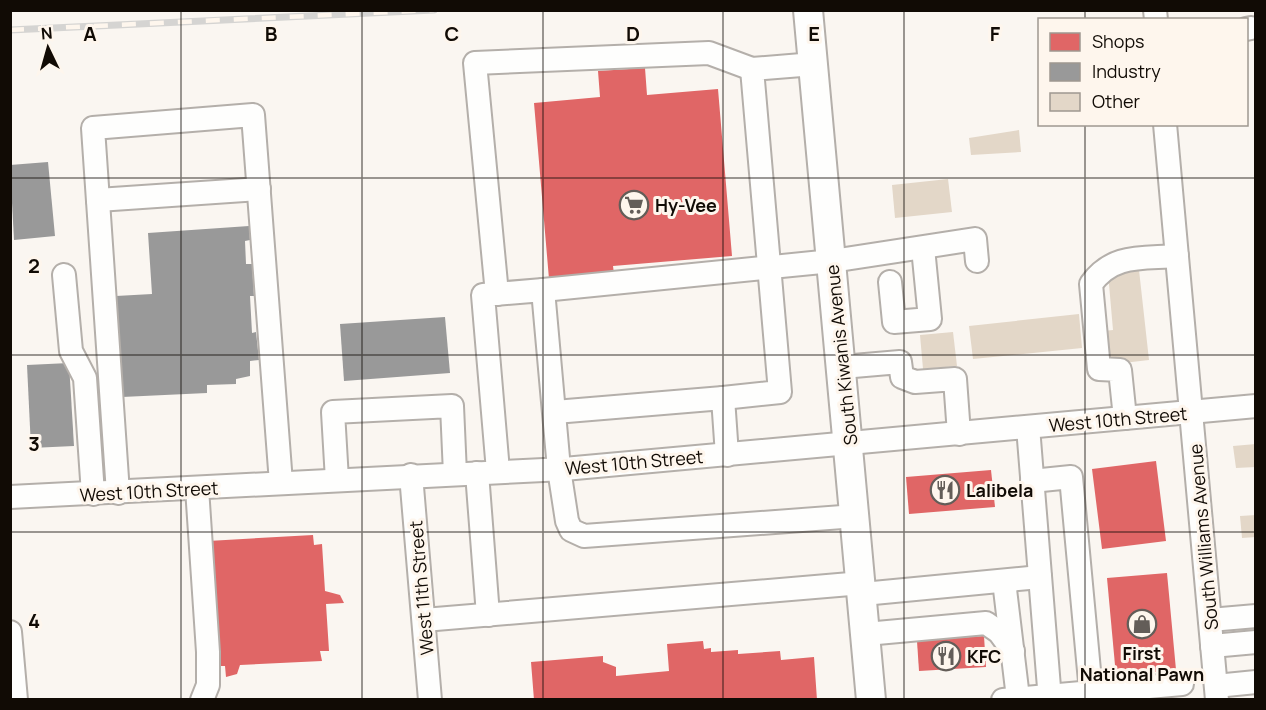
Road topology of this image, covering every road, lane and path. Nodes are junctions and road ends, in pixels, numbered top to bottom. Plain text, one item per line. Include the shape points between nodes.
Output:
1 (808, 10) edge
2 (814, 64) junction
3 (752, 69) junction
4 (1165, 126) edge
5 (260, 189) junction
6 (98, 200) junction
7 (923, 248) junction
8 (1177, 256) junction
9 (832, 261) junction
10 (977, 261) dead end
11 (767, 267) junction
12 (64, 275) dead end
13 (890, 282) dead end
14 (543, 290) junction
15 (497, 294) junction
16 (842, 367) junction
17 (723, 398) junction
18 (1256, 406) edge
19 (555, 412) junction
20 (1192, 412) junction
21 (1125, 418) junction
22 (1028, 427) junction
23 (959, 434) junction
24 (850, 444) junction
25 (727, 455) junction
26 (559, 469) junction
27 (477, 472) junction
28 (411, 475) junction
29 (337, 480) junction
30 (1032, 481) junction
31 (281, 483) junction
32 (197, 488) junction
33 (118, 493) junction
34 (89, 494) junction
35 (10, 497) edge
36 (10, 511) edge
37 (856, 516) junction
38 (1040, 577) junction
39 (1004, 580) junction
40 (862, 588) junction
41 (488, 615) junction
42 (1256, 616) edge
43 (424, 620) junction
44 (1210, 620) junction
45 (10, 632) edge
46 (866, 634) junction
47 (1256, 642) edge
48 (1212, 646) junction
49 (1013, 651) junction
50 (1182, 684) dead end
51 (1252, 688) edge
52 (1091, 692) junction
53 (1216, 693) edge
54 (1049, 698) edge
55 (16, 699) edge
56 (202, 699) edge
57 (430, 699) edge
58 (871, 699) edge
59 (1011, 699) edge

1 - 2 main road, South Kiwanis Avenue
2 - 3 street
2 - 9 main road, South Kiwanis Avenue
3 - 11 street
3 - 15 street via 709,53 475,63
4 - 8 street, South Williams Avenue
5 - 6 street
5 - 6 street via 254,115 93,128
5 - 31 street
6 - 33 street
7 - 9 street
7 - 10 street via 975,239
7 - 13 street via 930,318 894,322
8 - 20 street, South Williams Avenue
8 - 21 street via 1118,261 1107,266 1091,284 1099,369 1120,370
9 - 11 street
9 - 16 main road, South Kiwanis Avenue
11 - 14 street
11 - 17 street via 780,392
12 - 34 street via 71,351 85,378
14 - 15 street
14 - 19 street
15 - 27 street via 483,295
16 - 23 street via 900,362 902,377 915,382 955,379
16 - 24 main road, South Kiwanis Avenue
17 - 19 street
17 - 25 street
18 - 20 street, West 10th Street
19 - 26 street
20 - 21 street, West 10th Street
20 - 44 street, South Williams Avenue
21 - 22 street, West 10th Street
22 - 23 street, West 10th Street
22 - 30 street
23 - 24 street, West 10th Street
24 - 25 street, West 10th Street
24 - 37 main road, South Kiwanis Avenue
25 - 26 street, West 10th Street
26 - 27 street, West 10th Street
26 - 37 street via 567,520 571,530 584,537
27 - 28 street, West 10th Street
27 - 29 street via 452,406 333,412
27 - 41 street
28 - 29 street, West 10th Street
28 - 43 street, West 11th Street
29 - 31 street, West 10th Street
30 - 38 street
30 - 52 street via 1071,477
31 - 32 street, West 10th Street
32 - 33 street, West 10th Street
32 - 56 street via 208,652 208,685
33 - 34 street, West 10th Street
34 - 35 street, West 10th Street
34 - 36 street
37 - 40 main road, South Kiwanis Avenue
38 - 39 street
38 - 54 street
39 - 40 street
39 - 49 street
40 - 41 street
40 - 46 main road, South Kiwanis Avenue
41 - 43 street
42 - 44 street
43 - 57 street, West 11th Street
44 - 48 street, South Williams Avenue
45 - 55 street
46 - 49 street via 986,623 999,632
46 - 58 main road, South Kiwanis Avenue
47 - 48 street
48 - 53 street, South Williams Avenue
49 - 59 street
50 - 52 street
51 - 53 street
52 - 54 street
54 - 59 street

